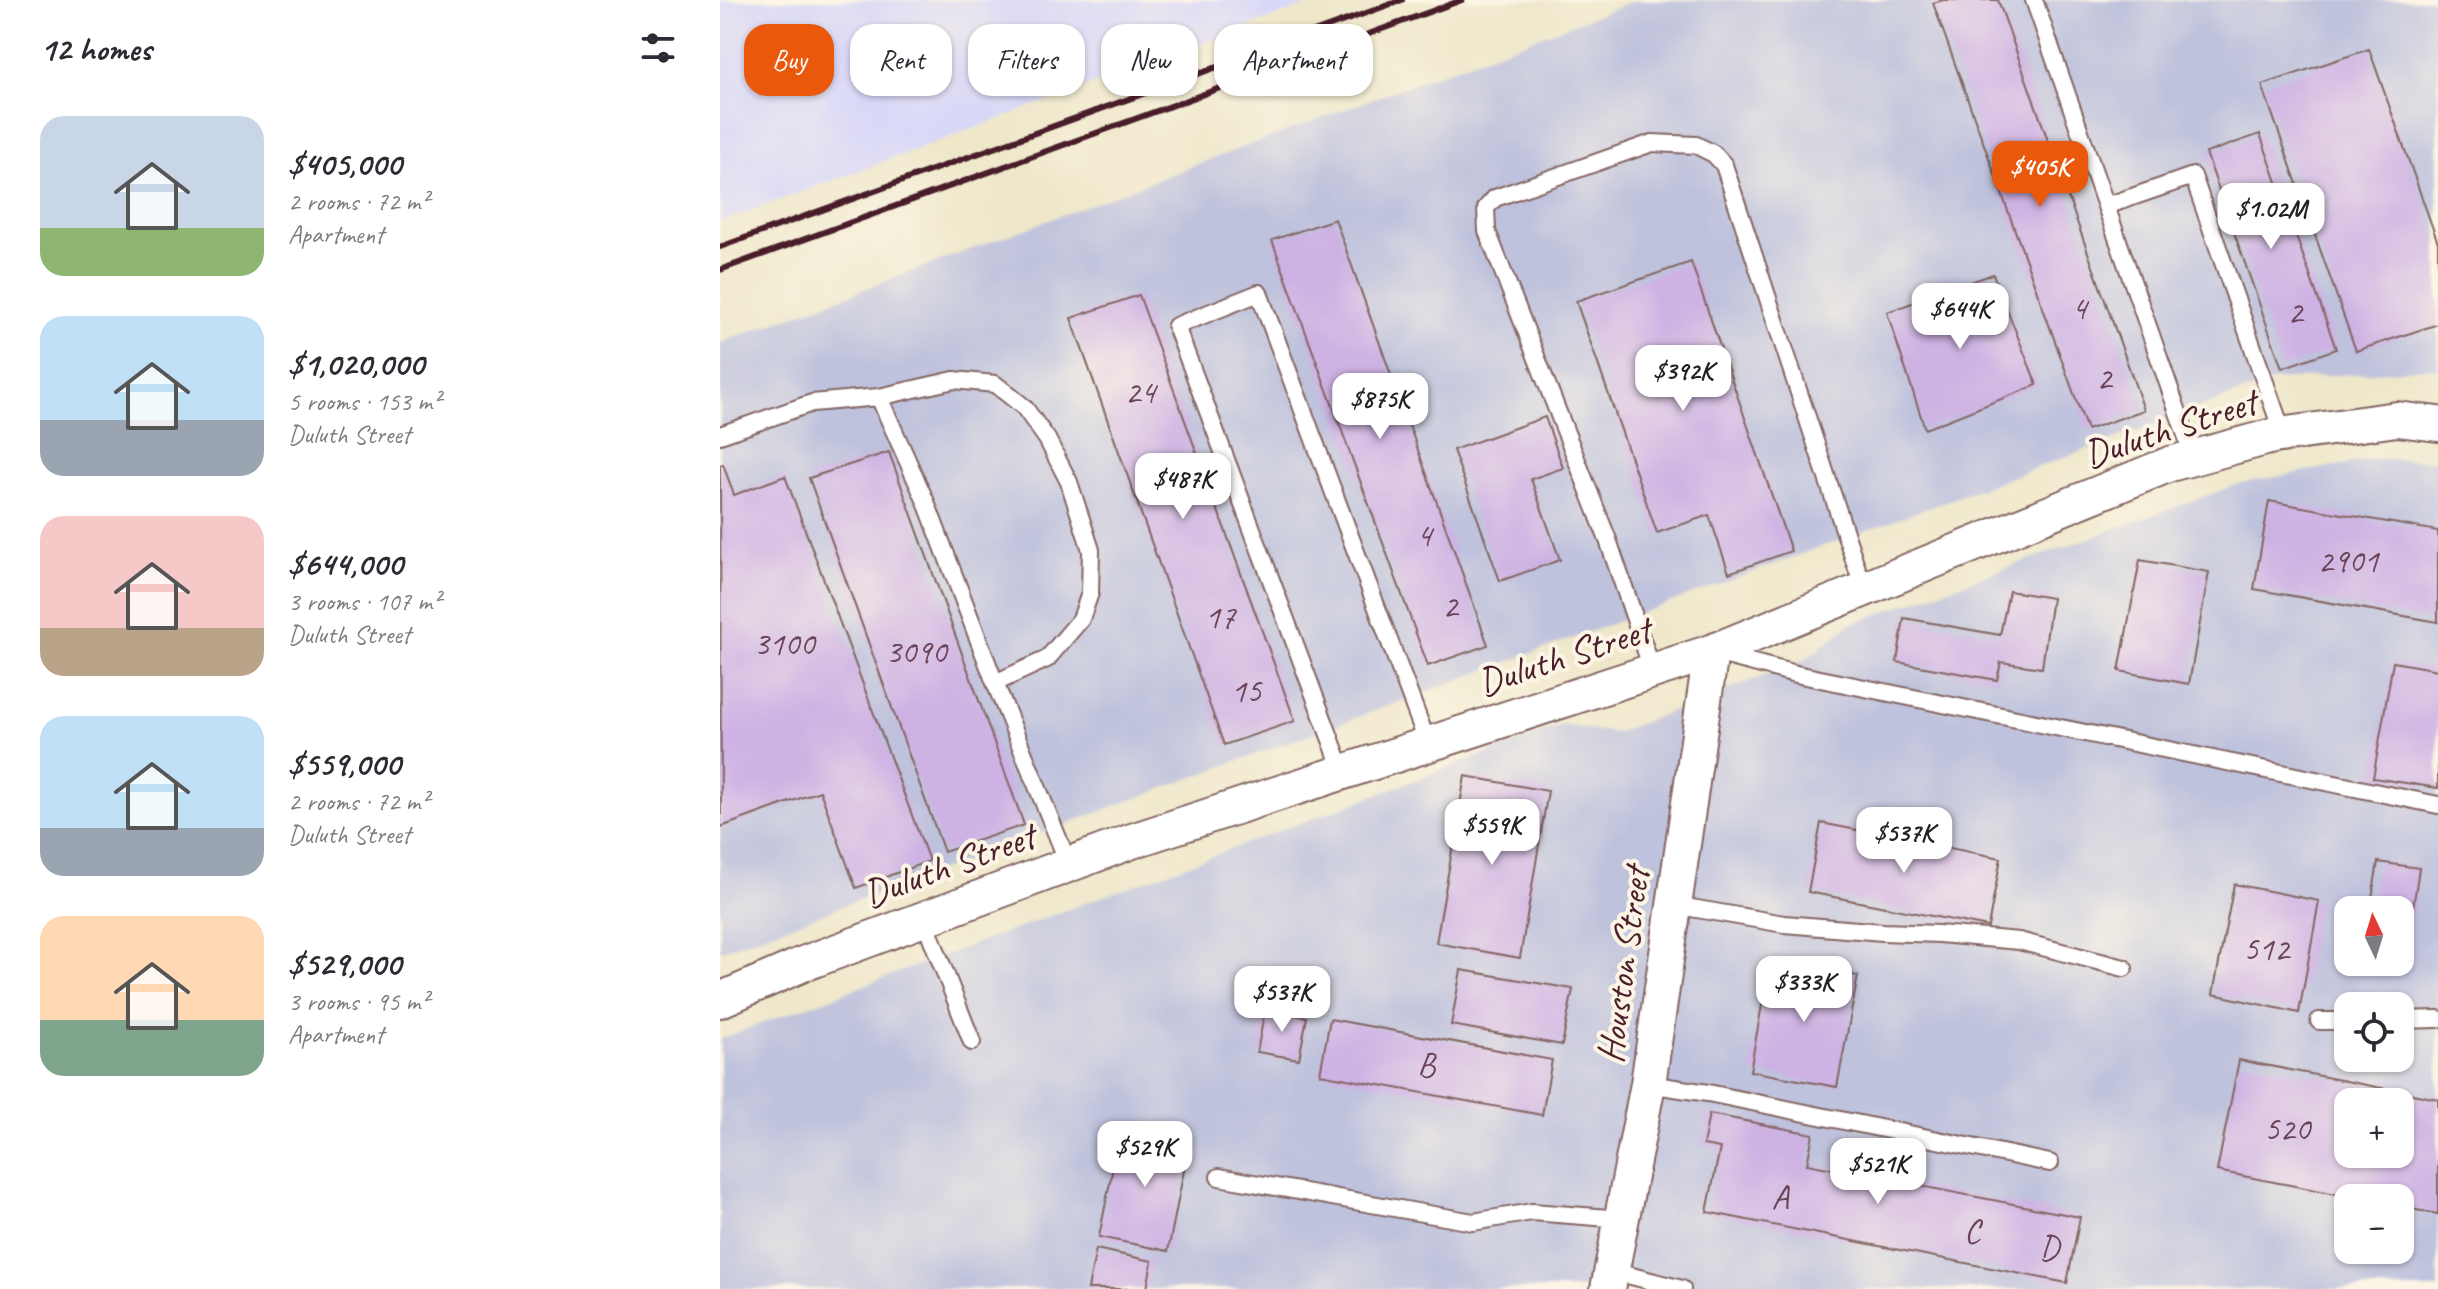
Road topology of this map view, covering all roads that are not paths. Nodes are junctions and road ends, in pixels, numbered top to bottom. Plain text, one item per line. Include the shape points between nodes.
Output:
1 (2034, 0) edge
2 (2106, 206) junction
3 (879, 397) junction
4 (2438, 424) edge
5 (2283, 434) junction
6 (720, 435) edge
7 (2194, 458) junction
8 (1864, 590) junction
9 (1711, 652) junction
10 (1653, 672) junction
11 (995, 683) junction
12 (1428, 744) junction
13 (1343, 772) junction
14 (2438, 805) edge
15 (1069, 865) junction
16 (1674, 905) junction
17 (924, 919) junction
18 (2124, 968) dead end
19 (720, 1000) edge
20 (2438, 1019) edge
21 (2414, 1020) edge
22 (2319, 1021) dead end
23 (2334, 1021) edge
24 (972, 1042) dead end
25 (1648, 1084) junction
26 (2050, 1163) dead end
27 (1219, 1177) dead end
28 (1622, 1219) junction
29 (1610, 1280) edge
30 (1682, 1289) edge

1 - 2 lane
2 - 5 lane via 2193,176
2 - 7 lane
3 - 6 lane via 812,403
3 - 11 lane via 926,502
3 - 11 lane via 954,380 995,384 1024,407 1069,482 1091,550 1090,593 1081,619 1047,659
4 - 5 street, Duluth Street via 2397,419
5 - 7 street, Duluth Street
7 - 8 street, Duluth Street
8 - 9 street, Duluth Street
8 - 10 lane via 1724,165 1714,154 1696,145 1652,143 1495,198 1486,208 1487,231 1608,540
9 - 10 street, Duluth Street
9 - 14 lane via 1796,674
9 - 16 street, Houston Street
10 - 12 street, Duluth Street
11 - 15 lane
12 - 13 street, Duluth Street
12 - 13 lane via 1259,293 1176,326
13 - 15 street, Duluth Street
15 - 17 street, Duluth Street
16 - 18 lane via 1784,924 2019,941
16 - 25 street, Houston Street
17 - 19 street, Duluth Street
17 - 24 lane
20 - 21 lane
22 - 23 lane
25 - 26 lane
25 - 28 street, Houston Street
27 - 28 lane via 1473,1222 1532,1212
28 - 29 street, Houston Street
29 - 30 lane

